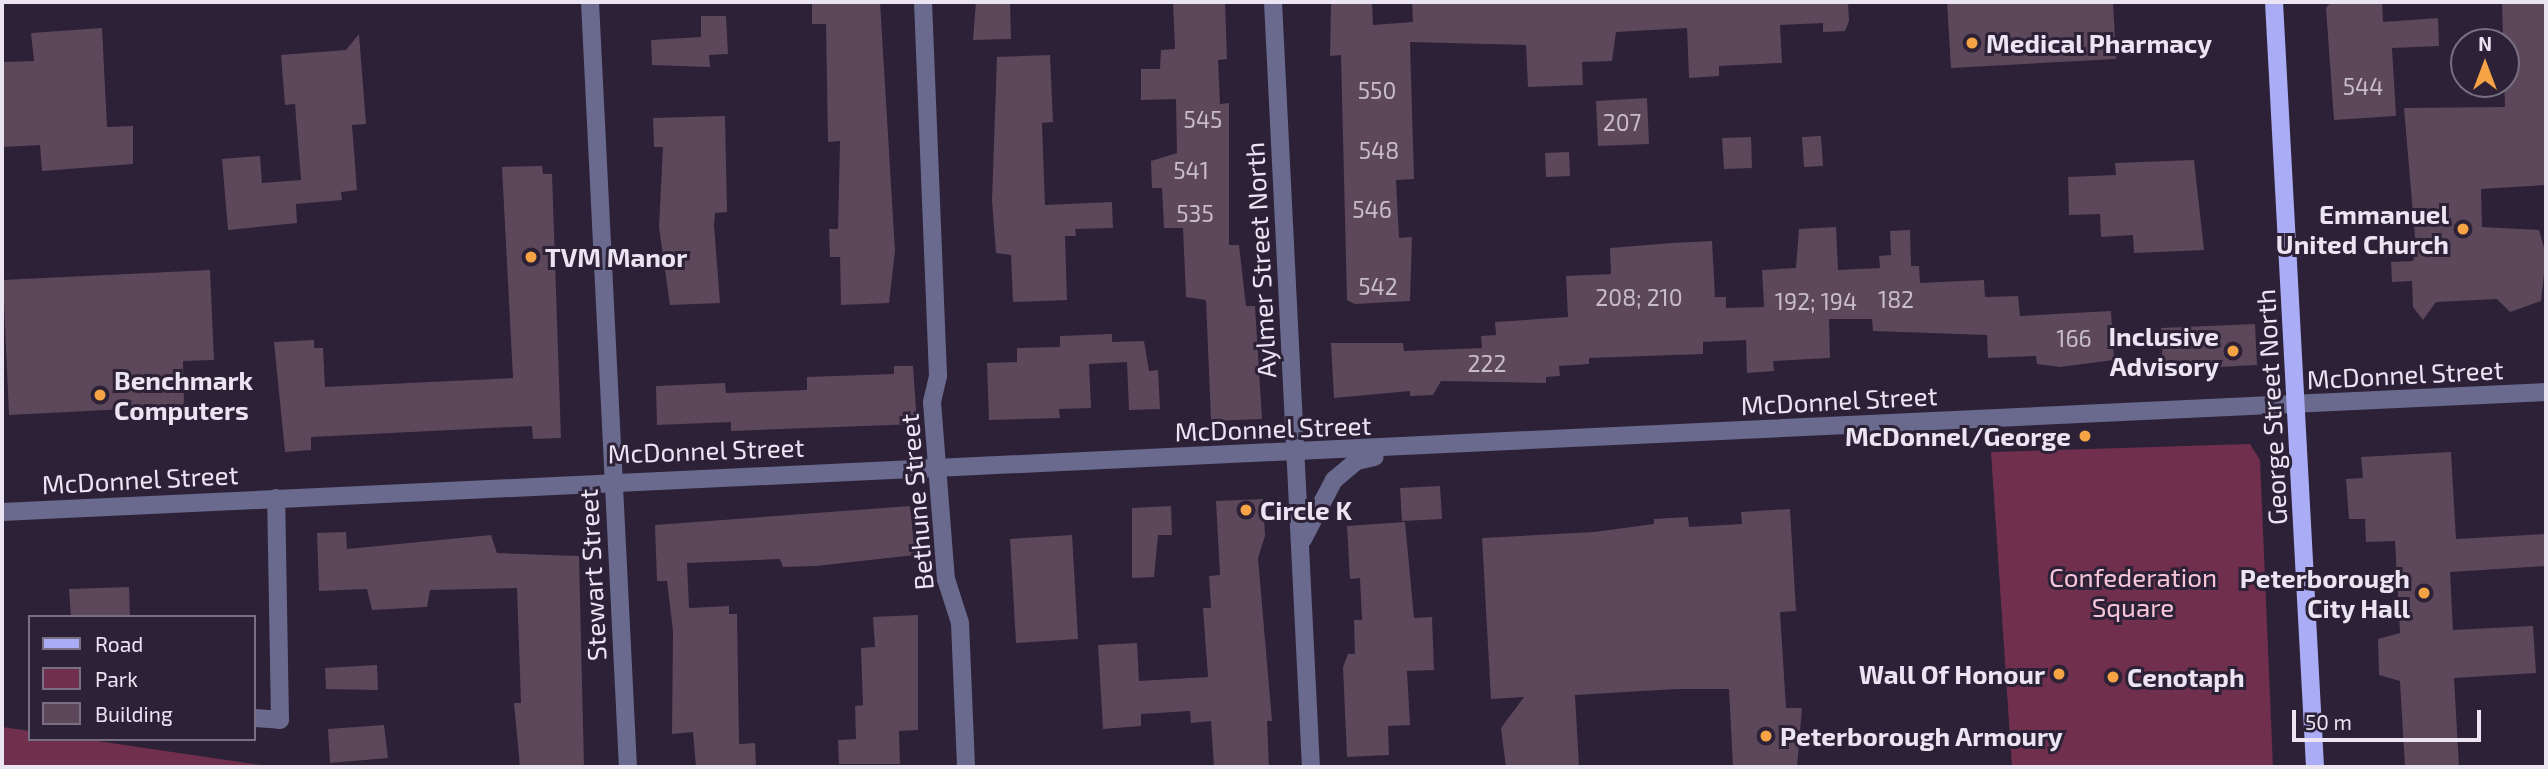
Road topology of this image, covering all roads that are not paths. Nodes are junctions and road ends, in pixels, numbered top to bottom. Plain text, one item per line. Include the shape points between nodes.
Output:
1 (590, 2) edge
2 (923, 2) edge
3 (1273, 2) edge
4 (2274, 2) edge
5 (2546, 392) edge
6 (2298, 405) junction
7 (1426, 447) junction
8 (1297, 454) junction
9 (937, 467) junction
10 (613, 481) junction
11 (276, 499) junction
12 (2, 512) edge
13 (1300, 547) junction
14 (256, 718) edge
15 (628, 767) edge
16 (966, 767) edge
17 (1311, 767) edge
18 (2315, 767) edge

1 - 10 street, Stewart Street
2 - 9 street, Bethune Street via 938,376 932,402
3 - 8 street, Aylmer Street North
4 - 6 main road, George Street North
5 - 6 street, McDonnel Street
6 - 7 street, McDonnel Street
6 - 18 main road, George Street North
7 - 8 street, McDonnel Street
7 - 13 street via 1357,461 1319,499
8 - 9 street, McDonnel Street
8 - 13 street, Aylmer Street North
9 - 10 street, McDonnel Street
9 - 16 street, Bethune Street via 946,579 960,623
10 - 11 street, McDonnel Street
10 - 15 street, Stewart Street
11 - 12 street, McDonnel Street
11 - 14 street via 280,720
13 - 17 street, Aylmer Street North

